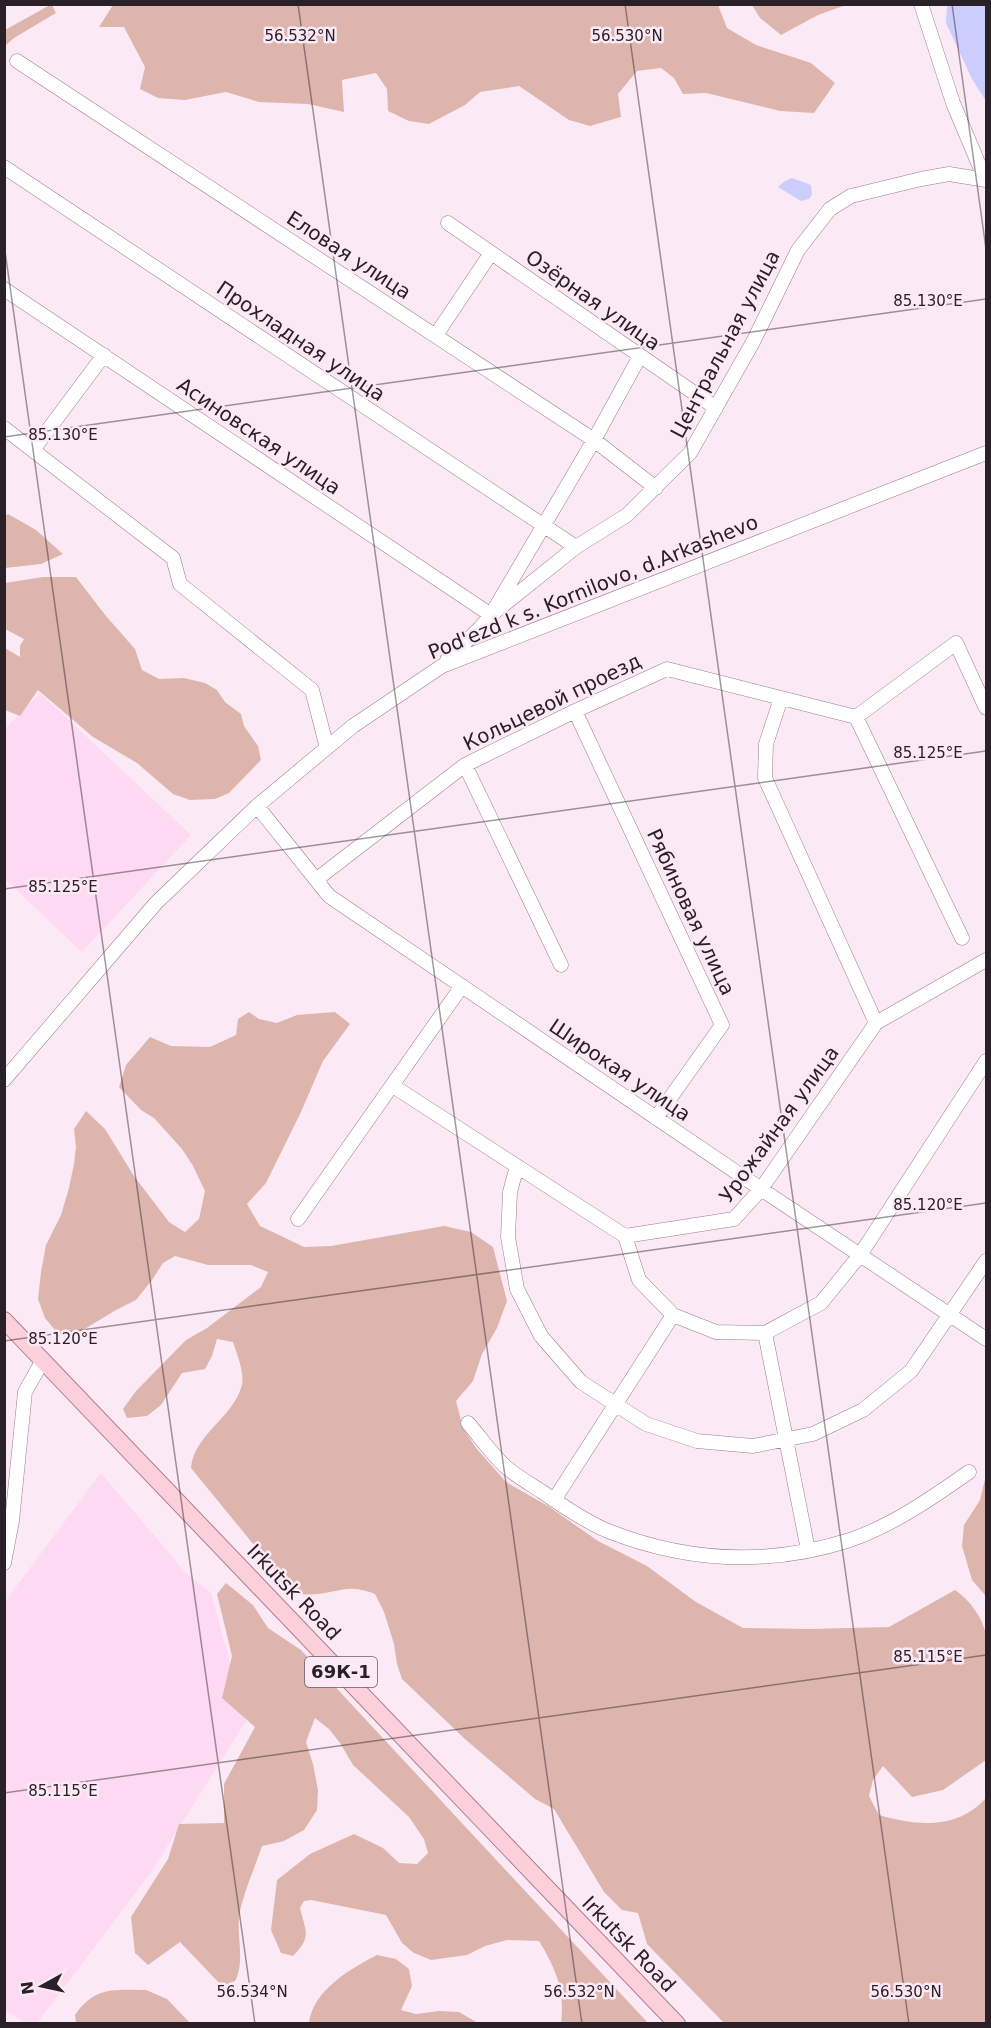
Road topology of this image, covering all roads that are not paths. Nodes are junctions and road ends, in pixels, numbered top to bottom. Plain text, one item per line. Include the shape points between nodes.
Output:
1 (921, 4) edge
2 (17, 61) dead end
3 (4, 167) edge
4 (986, 179) edge
5 (448, 223) dead end
6 (491, 253) junction
7 (4, 289) edge
8 (436, 335) junction
9 (104, 355) junction
10 (640, 356) junction
11 (716, 408) junction
12 (4, 428) edge
13 (594, 440) junction
14 (33, 450) junction
15 (987, 453) edge
16 (656, 488) junction
17 (543, 525) junction
18 (576, 547) junction
19 (491, 615) junction
20 (442, 666) junction
21 (781, 698) junction
22 (987, 708) edge
23 (575, 711) junction
24 (856, 717) junction
25 (327, 748) junction
26 (465, 765) junction
27 (257, 806) junction
28 (316, 879) junction
29 (963, 938) dead end
30 (987, 960) edge
31 (561, 965) dead end
32 (462, 986) junction
33 (876, 1023) junction
34 (987, 1061) edge
35 (4, 1080) edge
36 (393, 1086) junction
37 (656, 1118) junction
38 (518, 1166) junction
39 (761, 1189) junction
40 (298, 1220) dead end
41 (625, 1236) junction
42 (860, 1255) junction
43 (987, 1261) edge
44 (673, 1315) junction
45 (950, 1315) junction
46 (4, 1320) edge
47 (765, 1333) junction
48 (987, 1339) edge
49 (43, 1360) junction
50 (615, 1404) junction
51 (468, 1424) dead end
52 (786, 1440) junction
53 (969, 1472) dead end
54 (554, 1500) junction
55 (808, 1550) junction
56 (4, 1563) edge
57 (677, 2024) edge

1 - 4 street via 953,103
2 - 8 street, Еловая улица
3 - 17 street, Прохладная улица
4 - 11 street, Центральная улица via 949,174 921,179 851,196 830,209 798,250
5 - 6 street, Озёрная улица
6 - 8 street
6 - 10 street, Озёрная улица
7 - 9 street, Асиновская улица
8 - 13 street, Еловая улица
9 - 14 street
9 - 19 street, Асиновская улица
10 - 11 street, Озёрная улица
10 - 13 street
11 - 16 street, Центральная улица via 690,453
12 - 14 street
13 - 16 street, Еловая улица
13 - 17 street
14 - 25 street via 173,558 180,584 312,690
15 - 20 street, Pod'ezd k s. Kornilovo, d.Arkashevo
16 - 18 street, Центральная улица via 627,515
17 - 18 street, Прохладная улица
17 - 19 street
18 - 19 street, Центральная улица
19 - 20 street, Центральная улица
20 - 25 street, Pod'ezd k s. Kornilovo, d.Arkashevo
21 - 23 street, Кольцевой проезд via 667,669
21 - 24 street, Кольцевой проезд
21 - 33 street via 766,744 765,778
22 - 24 street via 956,643
23 - 26 street, Кольцевой проезд
23 - 37 street, Рябиновая улица via 722,1025
24 - 29 street
25 - 27 street, Pod'ezd k s. Kornilovo, d.Arkashevo
26 - 28 street, Кольцевой проезд
26 - 31 street
27 - 28 street, Широкая улица
27 - 35 street, Pod'ezd k s. Kornilovo, d.Arkashevo via 156,903
28 - 32 street, Широкая улица via 330,896
30 - 33 street
32 - 36 street
32 - 37 street, Широкая улица
33 - 39 street, Урожайная улица
34 - 42 street
36 - 38 street
36 - 40 street
37 - 39 street, Широкая улица
38 - 41 street
38 - 50 street via 510,1192 508,1238 517,1290 541,1336 581,1382
39 - 41 street, Урожайная улица via 734,1219
39 - 42 street, Широкая улица
41 - 44 street via 639,1280
42 - 45 street, Широкая улица
42 - 47 street via 821,1303
43 - 45 street
44 - 47 street via 716,1332
44 - 50 street
45 - 48 street, Широкая улица
45 - 52 street via 911,1371 863,1410 813,1434
46 - 49 main road, Irkutsk Road / 69К-1
47 - 52 street
49 - 56 street via 25,1392
49 - 57 main road, Irkutsk Road / 69К-1
50 - 52 street via 646,1424 697,1441 753,1446
50 - 54 street
51 - 54 street via 506,1468
52 - 55 street
53 - 55 street via 889,1522 851,1539
54 - 55 street via 606,1530 659,1548 709,1556 760,1558

